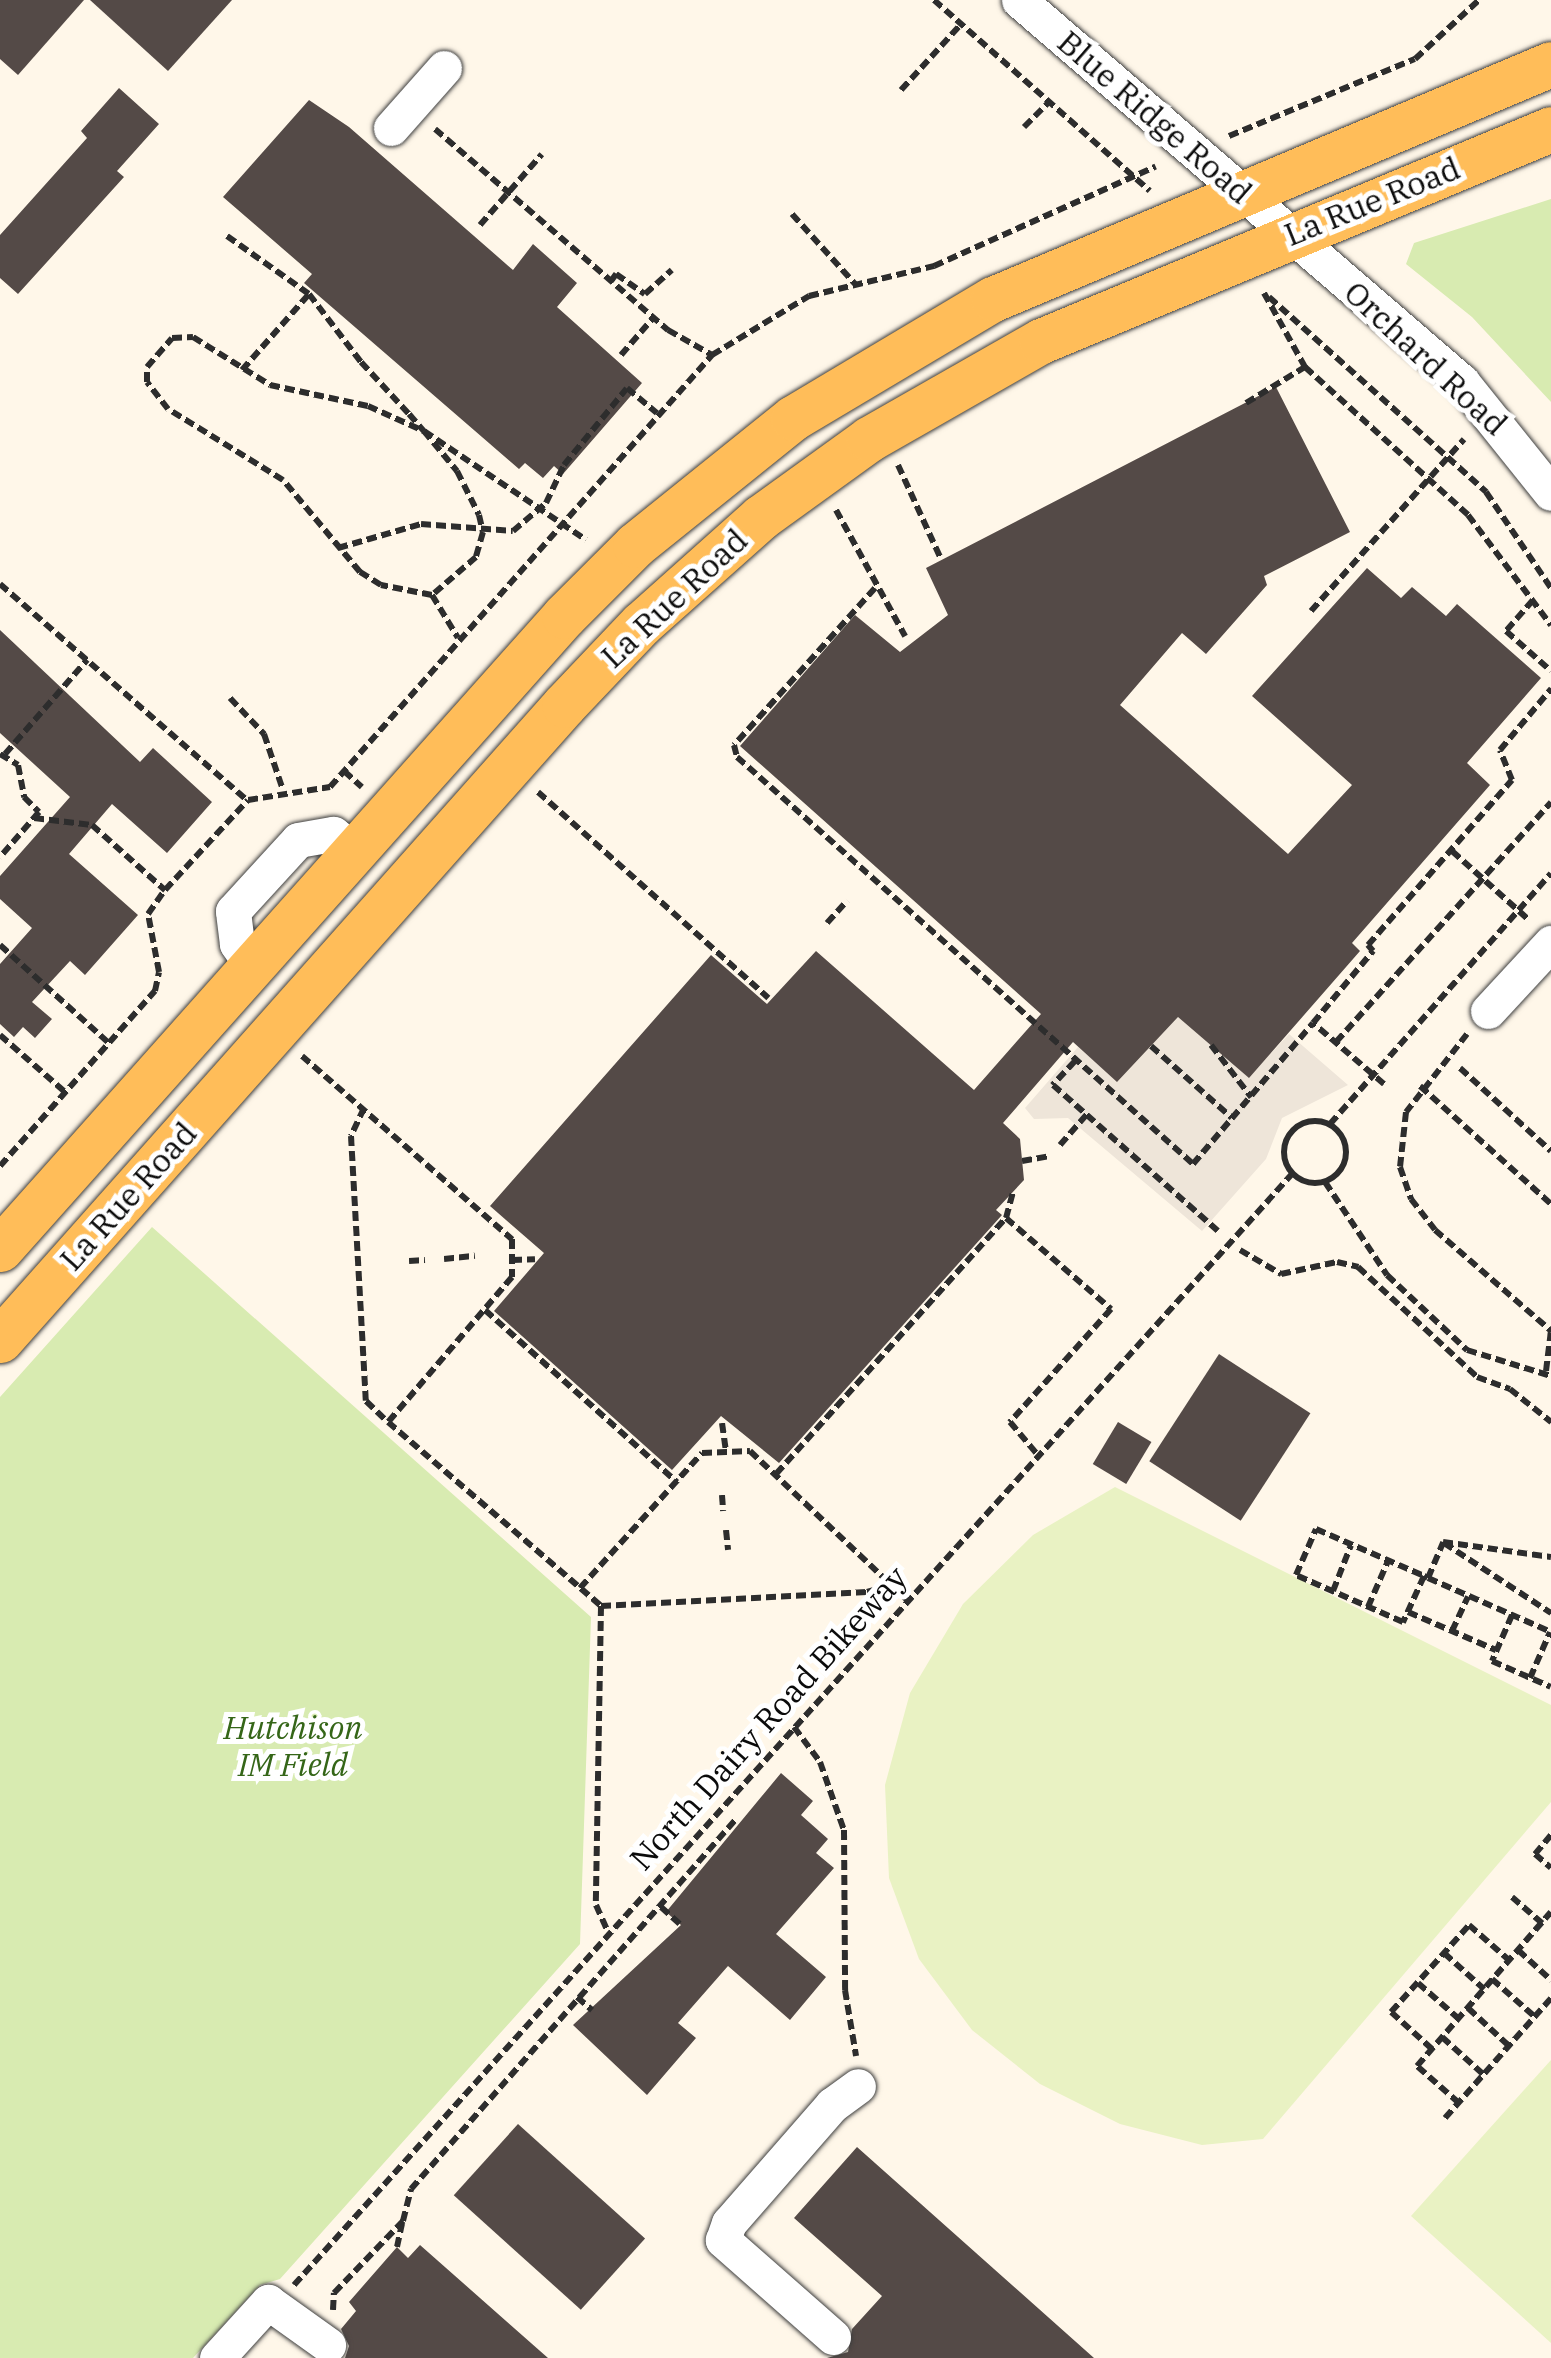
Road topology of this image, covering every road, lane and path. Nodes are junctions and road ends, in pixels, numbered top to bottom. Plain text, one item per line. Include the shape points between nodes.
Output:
1 (934, 0) edge
2 (1019, 0) edge
3 (1479, 0) edge
4 (962, 24) junction
5 (1551, 64) edge
6 (444, 68) dead end
7 (901, 90) dead end
8 (1049, 102) junction
9 (401, 118) joint
10 (1024, 127) dead end
11 (1551, 129) edge
12 (1223, 138) dead end
13 (542, 154) dead end
14 (508, 192) junction
15 (1155, 195) dead end
16 (1246, 196) junction
17 (792, 214) dead end
18 (480, 225) dead end
19 (1290, 233) junction
20 (227, 236) dead end
21 (672, 270) dead end
22 (610, 281) junction
23 (856, 284) dead end
24 (309, 294) junction
25 (653, 318) junction
26 (621, 355) dead end
27 (712, 355) dead end
28 (1305, 367) junction
29 (242, 370) junction
30 (1246, 403) dead end
31 (657, 413) dead end
32 (1503, 426) junction
33 (424, 430) junction
34 (1446, 454) junction
35 (898, 465) dead end
36 (1425, 477) junction
37 (1551, 492) edge
38 (835, 508) dead end
39 (541, 509) junction
40 (483, 532) junction
41 (338, 548) junction
42 (594, 548) dead end
43 (941, 560) dead end
44 (0, 584) edge
45 (875, 588) junction
46 (1551, 588) edge
47 (432, 595) junction
48 (1533, 600) junction
49 (1311, 611) dead end
50 (1551, 625) edge
51 (1506, 630) junction
52 (905, 636) dead end
53 (458, 638) dead end
54 (1498, 641) dead end
55 (88, 660) junction
56 (1551, 671) edge
57 (1551, 689) edge
58 (230, 698) dead end
59 (2, 754) edge
60 (344, 771) dead end
61 (533, 787) dead end
62 (284, 790) dead end
63 (370, 793) dead end
64 (248, 800) dead end
65 (1551, 802) edge
66 (1470, 807) dead end
67 (1482, 815) junction
68 (34, 818) junction
69 (1452, 851) junction
70 (0, 857) edge
71 (1551, 873) edge
72 (1483, 877) junction
73 (165, 890) dead end
74 (847, 901) dead end
75 (1519, 909) junction
76 (827, 923) dead end
77 (1551, 943) edge
78 (1, 948) edge
79 (1324, 994) dead end
80 (768, 998) dead end
81 (1332, 1000) junction
82 (1488, 1011) joint
83 (1313, 1023) junction
84 (0, 1035) edge
85 (1336, 1042) junction
86 (109, 1043) dead end
87 (1211, 1045) dead end
88 (1151, 1046) dead end
89 (297, 1052) dead end
90 (1074, 1061) junction
91 (1460, 1068) dead end
92 (1374, 1075) junction
93 (1384, 1084) dead end
94 (1420, 1086) junction
95 (65, 1092) dead end
96 (1251, 1097) junction
97 (364, 1108) junction
98 (1087, 1114) junction
99 (1232, 1118) junction
100 (1330, 1124) junction
101 (1060, 1145) dead end
102 (1551, 1150) edge
103 (1050, 1156) dead end
104 (1022, 1161) dead end
105 (1292, 1174) junction
106 (1324, 1182) junction
107 (1013, 1191) dead end
108 (1551, 1204) edge
109 (1006, 1218) junction
110 (1218, 1231) dead end
111 (0, 1249) edge
112 (1240, 1250) dead end
113 (476, 1256) dead end
114 (444, 1259) dead end
115 (425, 1260) dead end
116 (512, 1260) junction
117 (536, 1260) dead end
118 (409, 1261) dead end
119 (485, 1310) junction
120 (1551, 1331) edge
121 (0, 1340) edge
122 (1548, 1373) edge
123 (388, 1422) junction
124 (1551, 1422) edge
125 (722, 1423) dead end
126 (726, 1452) junction
127 (1037, 1454) junction
128 (776, 1474) junction
129 (677, 1482) junction
130 (722, 1494) dead end
131 (723, 1511) dead end
132 (726, 1530) dead end
133 (1442, 1542) junction
134 (1352, 1545) junction
135 (728, 1550) dead end
136 (1551, 1557) edge
137 (1388, 1560) junction
138 (1426, 1577) junction
139 (890, 1585) junction
140 (580, 1588) junction
141 (1332, 1591) junction
142 (1468, 1596) junction
143 (907, 1600) junction
144 (601, 1606) junction
145 (1368, 1607) junction
146 (1408, 1612) junction
147 (1551, 1612) edge
148 (1512, 1615) junction
149 (1452, 1630) junction
150 (1550, 1632) edge
151 (1496, 1650) junction
152 (1530, 1678) junction
153 (1551, 1687) edge
154 (794, 1727) junction
155 (738, 1818) dead end
156 (1551, 1835) edge
157 (1551, 1868) edge
158 (1512, 1898) dead end
159 (661, 1907) junction
160 (1551, 1912) edge
161 (1542, 1922) junction
162 (680, 1924) dead end
163 (1551, 1929) edge
164 (609, 1934) junction
165 (1518, 1950) junction
166 (1444, 1953) junction
167 (1509, 1960) junction
168 (1492, 1980) junction
169 (1551, 1980) edge
170 (1418, 1982) junction
171 (1484, 1989) junction
172 (577, 1997) junction
173 (1551, 1998) edge
174 (1468, 2008) junction
175 (592, 2010) dead end
176 (1534, 2016) junction
177 (1458, 2018) junction
178 (1442, 2037) junction
179 (1509, 2046) junction
180 (1432, 2049) junction
181 (1484, 2075) junction
182 (858, 2086) joint
183 (1459, 2103) junction
184 (1446, 2118) dead end
185 (403, 2221) junction
186 (396, 2246) dead end
187 (283, 2298) dead end
188 (833, 2338) dead end
189 (322, 2340) joint
190 (217, 2358) edge

1 - 4 path
2 - 16 street, Blue Ridge Road
3 - 12 path via 1415,59
4 - 7 path
4 - 8 path
5 - 16 main road, La Rue Road
6 - 9 street
8 - 10 path
8 - 15 path
9 - 14 path
11 - 19 main road, La Rue Road
13 - 14 path
14 - 18 path
14 - 22 path
16 - 19 street, Blue Ridge Road
16 - 111 main road, La Rue Road via 993,299 793,418 635,545
17 - 23 path
19 - 32 street, Orchard Road
19 - 121 main road, La Rue Road via 1040,341 937,398 869,440 706,564 564,705
20 - 24 path
21 - 22 path via 645,294 616,274
22 - 25 path
24 - 29 path
24 - 33 path
25 - 26 path
25 - 27 path
28 - 30 path
28 - 34 path via 1264,293
28 - 36 path
29 - 33 path via 270,385 390,413
29 - 41 path via 206,343 182,335 152,358 146,382 195,430 282,480 309,504
31 - 39 path via 627,388 564,465
32 - 34 path via 1466,437
32 - 37 street, Orchard Road
33 - 39 path
33 - 40 path via 470,493
34 - 36 path
34 - 46 path via 1486,492
35 - 43 path
36 - 48 path via 1480,527
36 - 49 path
38 - 45 path
39 - 40 path via 513,530
39 - 42 path
40 - 41 path via 421,524
40 - 47 path via 467,571
41 - 47 path via 381,586
44 - 55 path
45 - 52 path
45 - 90 path via 732,750
47 - 53 path
48 - 50 path
48 - 51 path
51 - 54 path
51 - 56 path
55 - 59 path
55 - 64 path
57 - 67 path via 1500,750 1512,780
58 - 62 path via 264,734
59 - 68 path via 18,765 24,797 39,812
60 - 63 path
61 - 80 path
65 - 72 path
66 - 67 path
67 - 69 path
68 - 70 path
68 - 73 path via 92,826
69 - 72 path
69 - 81 path via 1368,945 1374,950
71 - 75 path
72 - 75 path
72 - 85 path
74 - 76 path
75 - 92 path
77 - 82 street
78 - 86 path
79 - 81 path
81 - 83 path
82 - 94 path
83 - 85 path
83 - 96 path
84 - 95 path
85 - 92 path
87 - 96 path
88 - 99 path
89 - 97 path
90 - 98 path via 1053,1085
90 - 99 path via 1193,1164
91 - 102 path
92 - 93 path
92 - 100 path
94 - 108 path
94 - 120 path via 1398,1138 1410,1199 1435,1230
96 - 99 path
97 - 116 path via 512,1240
97 - 123 path via 351,1136 365,1389 366,1402
98 - 101 path
98 - 110 path
100 - 105 path via 1312,1120 1292,1132 1284,1154
100 - 106 path via 1346,1152
103 - 104 path
105 - 106 path
105 - 127 path, North Dairy Road Bikeway
106 - 122 path via 1387,1274 1468,1350
107 - 109 path
109 - 127 path via 1110,1309 1010,1422
109 - 128 path
112 - 124 path via 1281,1274 1336,1262 1358,1267 1477,1377 1522,1396
113 - 114 path
115 - 118 path
116 - 117 path
116 - 119 path via 512,1277
119 - 123 path
119 - 129 path
120 - 122 path
123 - 140 path
125 - 126 path
126 - 128 path via 750,1451
126 - 129 path via 702,1453
127 - 143 path, North Dairy Road Bikeway
128 - 139 path
129 - 140 path
130 - 131 path
132 - 135 path
133 - 136 path
133 - 138 path
133 - 147 path
134 - 137 path
134 - 141 path
134 - 141 path via 1316,1529 1296,1576
137 - 138 path
137 - 145 path
138 - 142 path
138 - 146 path
139 - 143 path
139 - 144 path via 867,1592
140 - 144 path
141 - 145 path
142 - 148 path
142 - 149 path
143 - 154 path, North Dairy Road Bikeway
144 - 164 path via 596,1905
145 - 146 path via 1403,1622
146 - 149 path
148 - 150 path
148 - 151 path
149 - 151 path
150 - 152 path
151 - 152 path via 1492,1661
152 - 153 path
154 - 164 path, North Dairy Road Bikeway
154 - 182 path via 820,1762 844,1830 845,1990
155 - 159 path
156 - 157 path via 1536,1854
158 - 161 path
159 - 162 path
159 - 172 path
160 - 161 path
161 - 163 path
161 - 165 path
164 - 187 path, North Dairy Road Bikeway
165 - 167 path
165 - 169 path
166 - 167 path via 1469,1925
166 - 170 path
166 - 171 path
167 - 168 path
168 - 171 path
168 - 176 path
170 - 177 path
170 - 180 path via 1391,2012
171 - 174 path
172 - 175 path
172 - 185 path via 411,2188
173 - 176 path
174 - 177 path
174 - 179 path
176 - 179 path
177 - 178 path
178 - 180 path
178 - 181 path
179 - 181 path
180 - 183 path via 1417,2066
181 - 183 path
182 - 188 street via 832,2105 729,2222 723,2240
183 - 184 path
185 - 186 path
185 - 189 path via 334,2293
189 - 190 street via 268,2302

